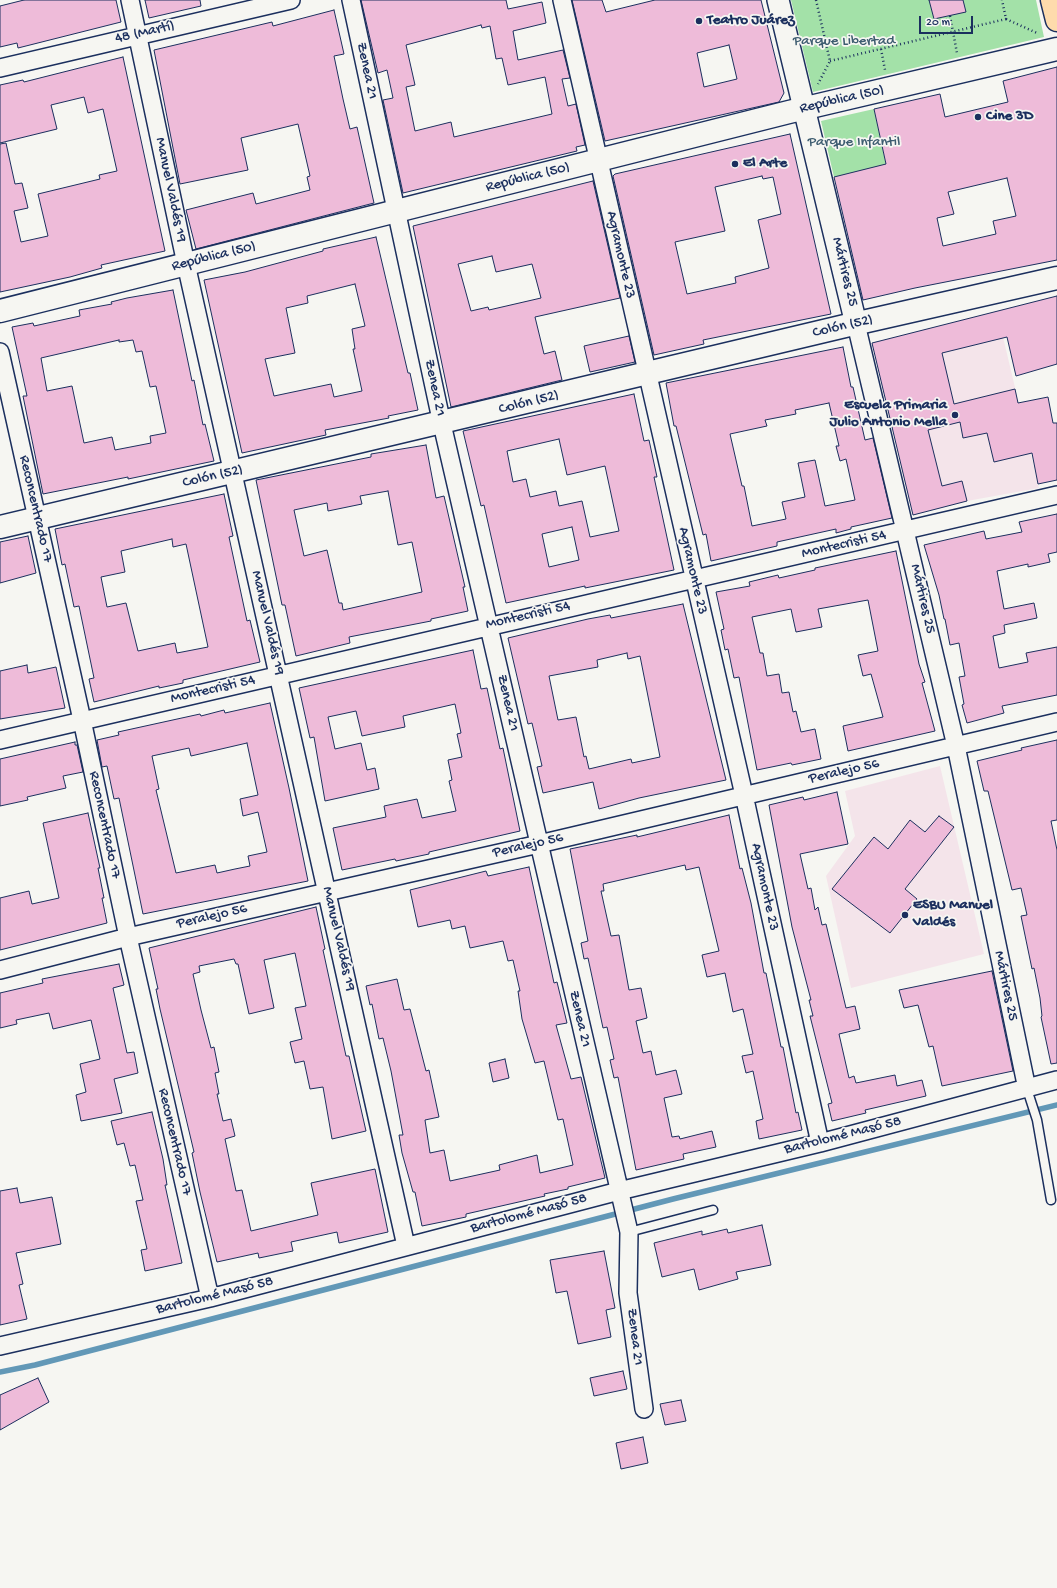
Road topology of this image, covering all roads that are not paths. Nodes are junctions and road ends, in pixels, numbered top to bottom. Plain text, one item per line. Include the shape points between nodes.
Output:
1 (130, 0) edge
2 (291, 0) edge
3 (351, 0) edge
4 (562, 0) edge
5 (778, 0) edge
6 (1052, 0) edge
7 (1057, 20) edge
8 (138, 35) junction
9 (1057, 49) edge
10 (0, 68) edge
11 (804, 108) junction
12 (598, 161) junction
13 (395, 212) junction
14 (186, 264) junction
15 (1057, 278) edge
16 (0, 311) edge
17 (856, 324) junction
18 (0, 352) edge
19 (648, 374) junction
20 (442, 424) junction
21 (233, 472) junction
22 (1057, 494) edge
23 (37, 517) junction
24 (0, 527) edge
25 (906, 531) junction
26 (694, 578) junction
27 (490, 625) junction
28 (279, 675) junction
29 (82, 720) junction
30 (1057, 722) edge
31 (0, 740) edge
32 (956, 746) junction
33 (744, 795) junction
34 (539, 844) junction
35 (327, 891) junction
36 (128, 937) junction
37 (0, 970) edge
38 (1057, 1080) edge
39 (1027, 1089) junction
40 (820, 1143) junction
41 (619, 1190) junction
42 (1051, 1200) dead end
43 (713, 1210) dead end
44 (629, 1232) junction
45 (406, 1246) junction
46 (210, 1298) junction
47 (0, 1346) edge
48 (644, 1409) dead end

1 - 8 street, Manuel Valdés 19
2 - 8 street, 48 (Martí)
3 - 13 street, Zenea 21
4 - 12 street, Agramonte 23
5 - 11 street, Mártires 25
6 - 7 main road
8 - 10 street, 48 (Martí)
8 - 14 street, Manuel Valdés 19
9 - 11 main road, República (50)
11 - 12 main road, República (50)
11 - 17 street, Mártires 25
12 - 13 main road, República (50)
12 - 19 street, Agramonte 23
13 - 14 main road, República (50)
13 - 20 street, Zenea 21
14 - 16 main road, República (50)
14 - 21 street, Manuel Valdés 19
15 - 17 main road, Colón (52)
17 - 19 main road, Colón (52)
17 - 25 street, Mártires 25
18 - 23 street, Reconcentrado 17
19 - 20 main road, Colón (52)
19 - 26 street, Agramonte 23
20 - 21 main road, Colón (52)
20 - 27 street, Zenea 21
21 - 23 main road, Colón (52)
21 - 28 street, Manuel Valdés 19
22 - 25 street, Montecristi 54
23 - 24 main road, Colón (52)
23 - 29 street, Reconcentrado 17
25 - 26 street, Montecristi 54
25 - 32 street, Mártires 25
26 - 27 street, Montecristi 54
26 - 33 street, Agramonte 23
27 - 28 street, Montecristi 54
27 - 34 street, Zenea 21
28 - 29 street, Montecristi 54
28 - 35 street, Manuel Valdés 19
29 - 31 street, Montecristi 54
29 - 36 street, Reconcentrado 17
30 - 32 street, Peralejo 56
32 - 33 street, Peralejo 56
32 - 39 street, Mártires 25
33 - 34 street, Peralejo 56
33 - 40 street, Agramonte 23
34 - 35 street, Peralejo 56
34 - 41 street, Zenea 21
35 - 36 street, Peralejo 56
35 - 45 street, Manuel Valdés 19
36 - 37 street, Peralejo 56
36 - 46 street, Reconcentrado 17
38 - 39 street, Bartolomé Masó 58
39 - 40 street, Bartolomé Masó 58
39 - 42 lane, Mártires 25 via 1036,1120
40 - 41 street, Bartolomé Masó 58
41 - 44 street, Zenea 21
41 - 45 street, Bartolomé Masó 58
43 - 44 lane
44 - 48 street, Zenea 21 via 628,1293
45 - 46 street, Bartolomé Masó 58
46 - 47 street, Bartolomé Masó 58

